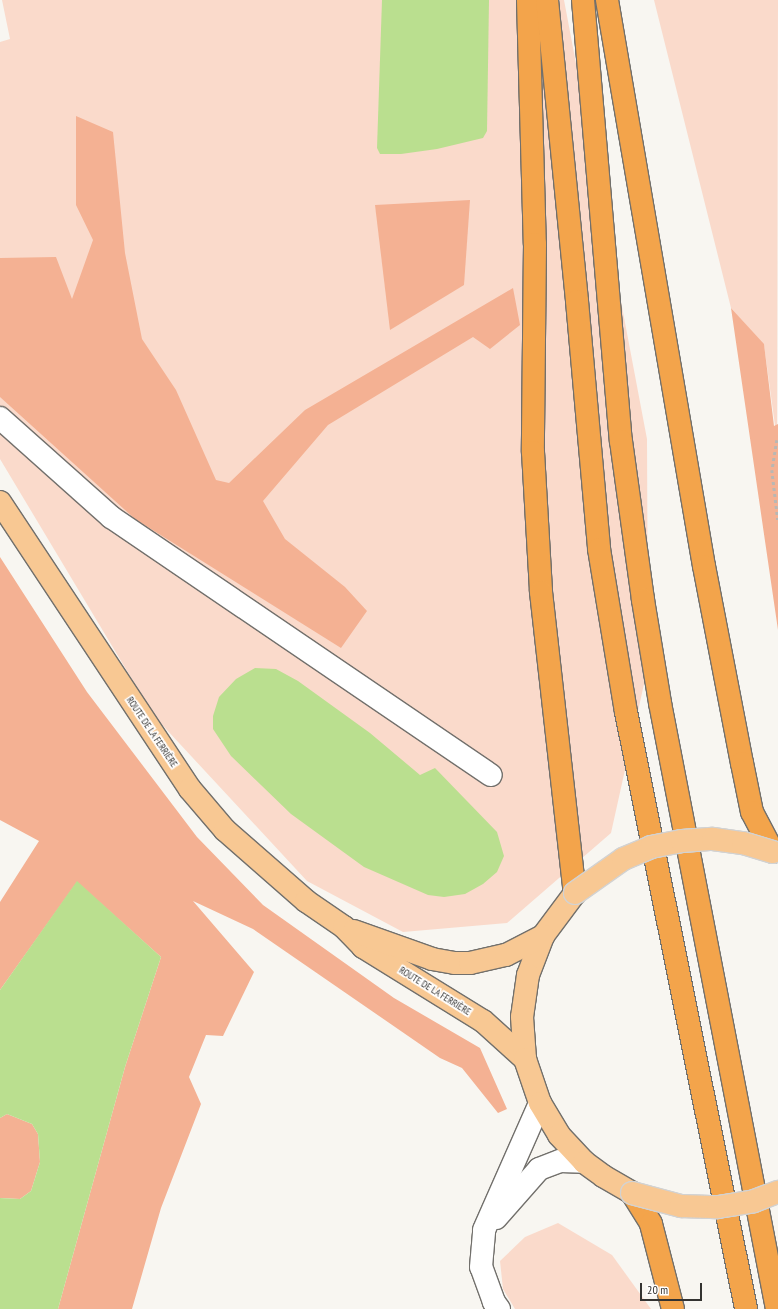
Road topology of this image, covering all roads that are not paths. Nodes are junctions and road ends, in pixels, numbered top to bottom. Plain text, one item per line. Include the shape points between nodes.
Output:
1 (528, 0) edge
2 (547, 0) edge
3 (583, 0) edge
4 (607, 0) edge
5 (0, 418) edge
6 (0, 502) edge
7 (491, 775) dead end
8 (776, 854) edge
9 (575, 893) junction
10 (344, 927) junction
11 (543, 936) junction
12 (525, 1058) junction
13 (540, 1103) junction
14 (584, 1162) junction
15 (778, 1192) edge
16 (632, 1193) junction
17 (484, 1230) junction
18 (499, 1309) edge
19 (673, 1309) edge
20 (746, 1309) edge
21 (776, 1309) edge

1 - 9 highway via 535,244 533,452 541,592
2 - 20 highway via 599,549 626,712
3 - 21 highway via 622,449 660,703
4 - 8 highway via 704,566 742,763 752,812
5 - 7 street via 111,517
6 - 10 main road, ROUTE DE LA FERRIÈRE via 190,789 225,830 264,866 306,901
8 - 9 main road, bridge via 743,843 713,839 682,841 652,847 622,859
9 - 11 main road
10 - 11 main road, ROUTE DE LA FERRIÈRE via 432,959 455,963 470,963 506,954
10 - 12 main road, ROUTE DE LA FERRIÈRE via 363,947 483,1021
11 - 12 main road via 528,975 522,1017
12 - 13 main road
13 - 14 main road via 559,1135
13 - 17 street
14 - 16 main road
14 - 17 street via 560,1161 539,1169
15 - 16 main road, bridge via 754,1201 718,1207 681,1206
16 - 19 highway via 651,1224
17 - 18 street via 481,1267

